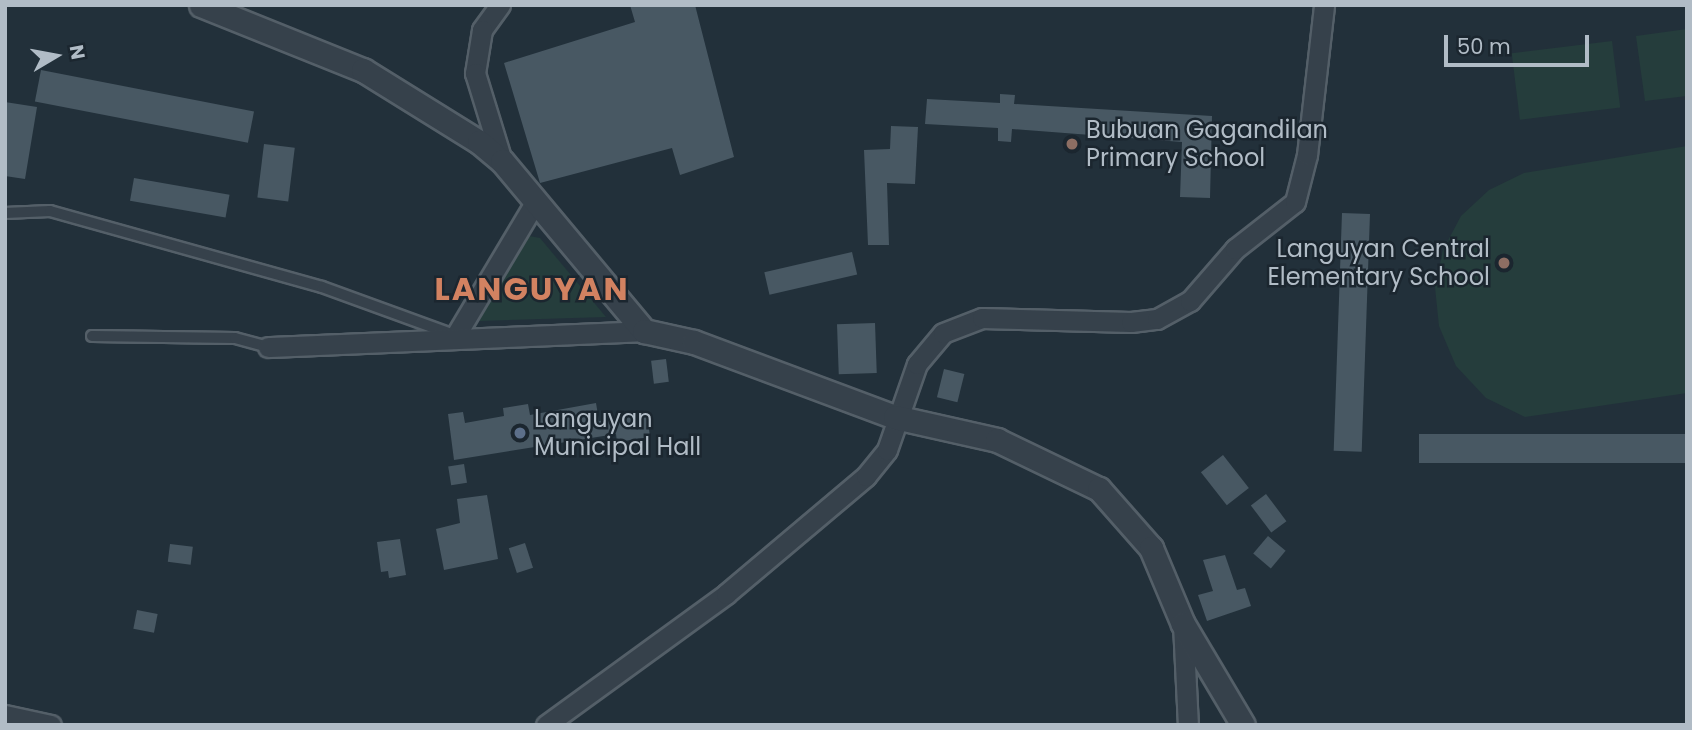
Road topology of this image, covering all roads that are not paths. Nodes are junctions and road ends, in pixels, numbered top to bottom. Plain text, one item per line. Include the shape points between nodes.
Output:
1 (500, 5) edge
2 (1324, 5) edge
3 (198, 6) edge
4 (502, 161) junction
5 (534, 204) junction
6 (5, 213) edge
7 (644, 331) junction
8 (92, 335) dead end
9 (456, 335) junction
10 (268, 348) joint
11 (895, 417) junction
12 (1183, 624) junction
13 (5, 715) edge
14 (51, 725) edge
15 (546, 725) edge
16 (1188, 725) edge
17 (1243, 725) edge

1 - 4 street via 482,30 475,73
2 - 11 street via 1307,155 1295,202 1284,213 1235,249 1190,301 1157,318 962,321 929,346
3 - 4 street via 363,70 446,118
4 - 5 street
5 - 7 street
5 - 9 street
6 - 9 lane via 50,211 322,287
7 - 9 street
7 - 11 street via 694,342
8 - 10 lane via 235,338
9 - 10 street
11 - 12 street via 1018,448 1099,489 1150,548
11 - 15 street via 878,463 846,493 726,594
12 - 16 street
12 - 17 street
13 - 14 street

